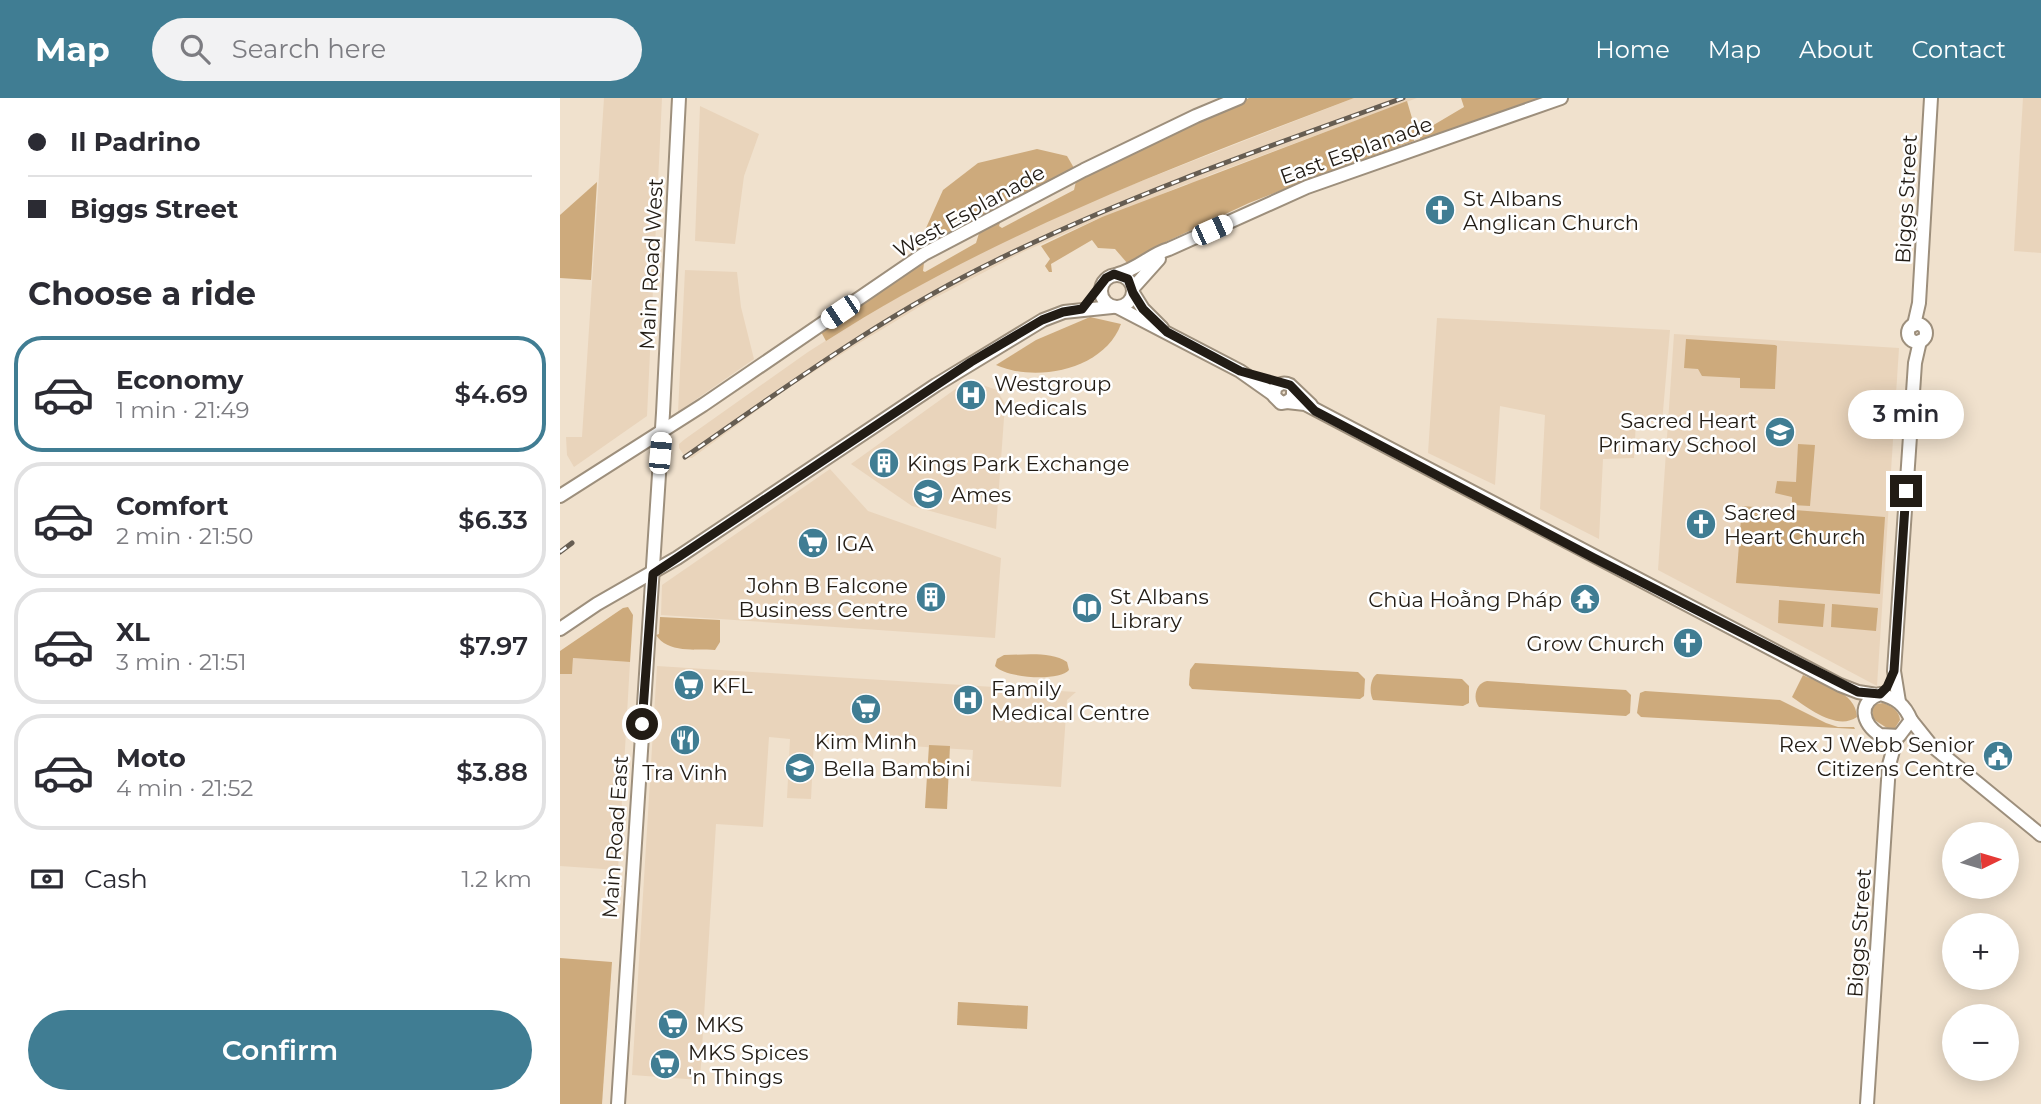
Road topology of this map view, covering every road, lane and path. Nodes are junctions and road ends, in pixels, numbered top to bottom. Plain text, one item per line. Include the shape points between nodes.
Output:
1 (679, 98) edge
2 (1239, 98) edge
3 (1561, 98) edge
4 (1931, 98) edge
5 (1169, 249) junction
6 (1118, 274) junction
7 (1101, 286) junction
8 (1133, 290) junction
9 (1114, 307) junction
10 (1082, 309) junction
11 (1167, 332) junction
12 (1283, 389) junction
13 (1315, 411) junction
14 (662, 431) junction
15 (560, 496) edge
16 (653, 574) junction
17 (560, 629) edge
18 (1894, 671) junction
19 (1840, 685) junction
20 (1879, 694) junction
21 (1899, 702) junction
22 (1863, 711) junction
23 (1911, 720) junction
24 (1880, 735) junction
25 (1898, 736) junction
26 (1931, 745) junction
27 (1889, 765) junction
28 (2041, 835) edge
29 (618, 1104) edge
30 (1867, 1104) edge

1 - 14 street, Main Road West
2 - 14 street, West Esplanade via 1084,170 924,254
3 - 5 street, East Esplanade via 1307,187
4 - 18 street, Biggs Street via 1918,325 1925,335 1916,341
5 - 6 street, East Esplanade
5 - 8 street, East Esplanade
6 - 7 street via 1106,278
6 - 8 street via 1128,279
7 - 9 street via 1101,296
7 - 10 street
8 - 9 street via 1126,305
8 - 11 street via 1143,309
9 - 10 street
9 - 11 street
10 - 16 street via 1042,320 971,362
11 - 12 street
12 - 13 street
12 - 13 street via 1293,397 1287,402 1305,404
13 - 19 street
14 - 15 street, West Esplanade
14 - 16 street, Main Road West
16 - 17 street
16 - 29 street, Main Road East
18 - 20 street
18 - 21 street
19 - 20 street
19 - 22 street
20 - 21 street
20 - 22 street via 1867,701
21 - 23 street
22 - 24 street via 1869,726
23 - 25 street
23 - 26 street
24 - 25 street
24 - 27 street, Biggs Street
25 - 26 street
25 - 27 street, Biggs Street
26 - 28 street
27 - 30 street, Biggs Street

